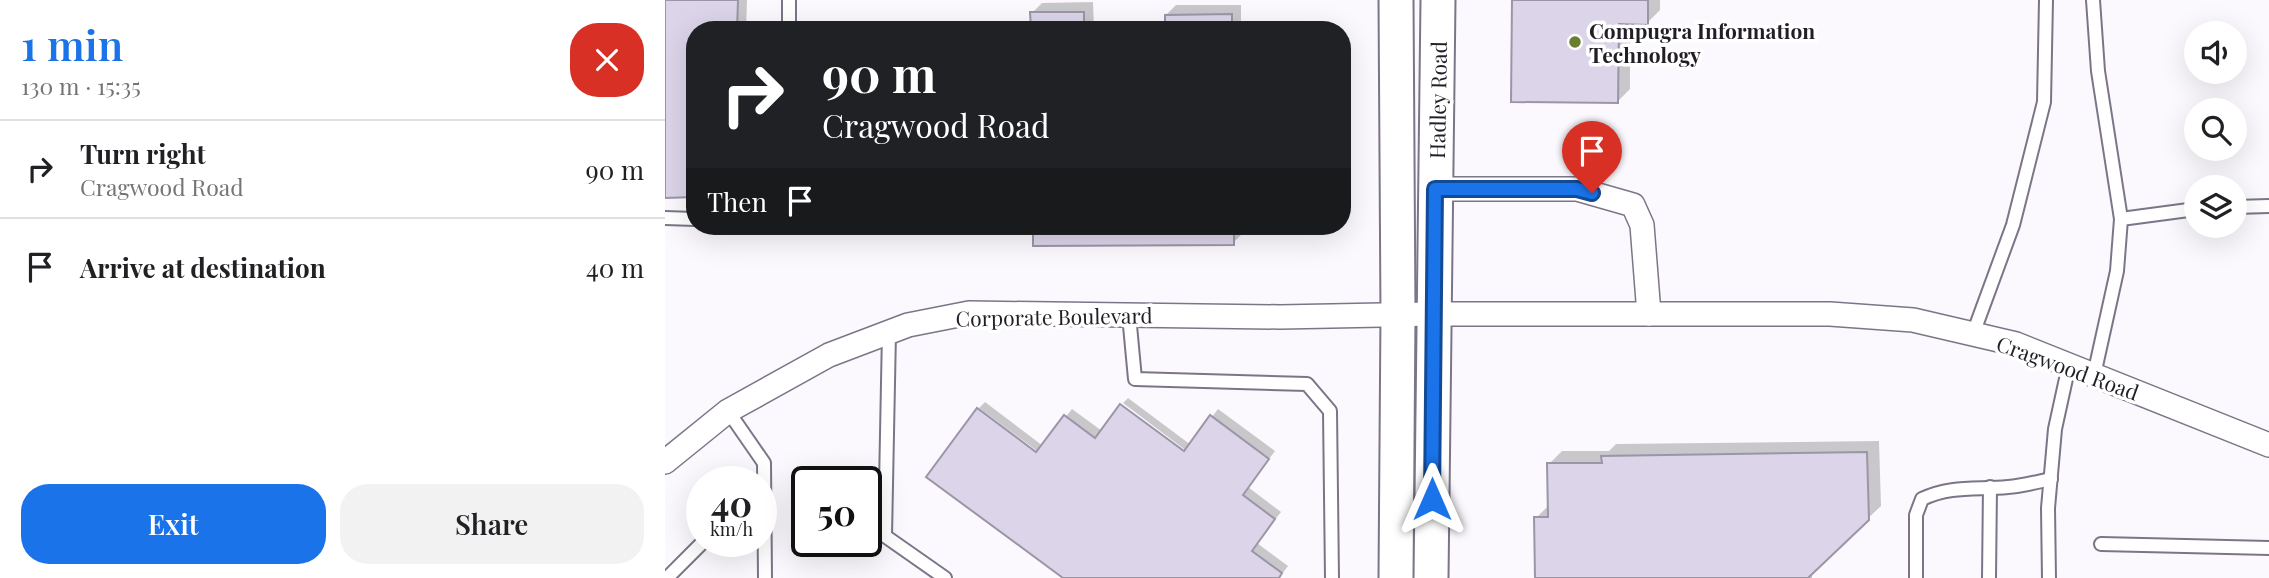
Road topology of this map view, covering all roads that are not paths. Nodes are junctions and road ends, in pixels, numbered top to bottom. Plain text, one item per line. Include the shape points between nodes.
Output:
1 (789, 0) edge
2 (1396, 0) edge
3 (1438, 0) edge
4 (2046, 0) edge
5 (2093, 0) edge
6 (789, 21) edge
7 (1435, 189) junction
8 (2269, 206) edge
9 (2247, 207) edge
10 (2184, 211) edge
11 (665, 218) edge
12 (686, 219) edge
13 (2121, 219) junction
14 (1398, 314) junction
15 (1433, 314) junction
16 (1649, 314) junction
17 (1129, 315) junction
18 (889, 332) junction
19 (1973, 334) junction
20 (2069, 365) junction
21 (2094, 375) junction
22 (728, 411) junction
23 (2269, 445) edge
24 (665, 462) edge
25 (764, 466) edge
26 (2051, 479) junction
27 (1990, 487) junction
28 (2101, 544) dead end
29 (2269, 548) edge
30 (688, 557) edge
31 (765, 557) edge
32 (667, 578) edge
33 (765, 578) edge
34 (945, 578) edge
35 (1332, 578) edge
36 (1396, 578) edge
37 (1431, 578) edge
38 (1916, 578) edge
39 (1989, 578) edge
40 (2049, 578) edge

1 - 6 lane
2 - 14 main road, Hadley Road
3 - 7 main road, Hadley Road
4 - 19 lane via 2045,102 2013,225
5 - 13 lane via 2098,71
7 - 15 main road, Hadley Road
7 - 16 street via 1577,189 1633,205 1642,225
8 - 9 lane
10 - 13 lane
11 - 12 lane
13 - 21 lane via 2117,271
14 - 15 street, Cragwood Road
14 - 17 street, Corporate Boulevard
14 - 36 main road, Hadley Road
15 - 16 street, Cragwood Road
15 - 37 main road, Hadley Road
16 - 19 street, Cragwood Road via 1830,314 1913,320
17 - 18 street, Corporate Boulevard via 969,313
17 - 35 lane via 1135,379 1307,384 1331,411
18 - 22 street, Corporate Boulevard via 829,355
18 - 34 lane via 885,536
19 - 20 street, Cragwood Road via 2016,344
20 - 21 street, Cragwood Road
20 - 26 lane via 2055,429
21 - 23 street, Cragwood Road
22 - 24 street, Corporate Boulevard
22 - 25 lane
26 - 27 lane
26 - 40 lane
27 - 38 lane via 1936,492 1922,499 1916,515
27 - 39 lane
28 - 29 lane
30 - 32 lane
31 - 33 lane

